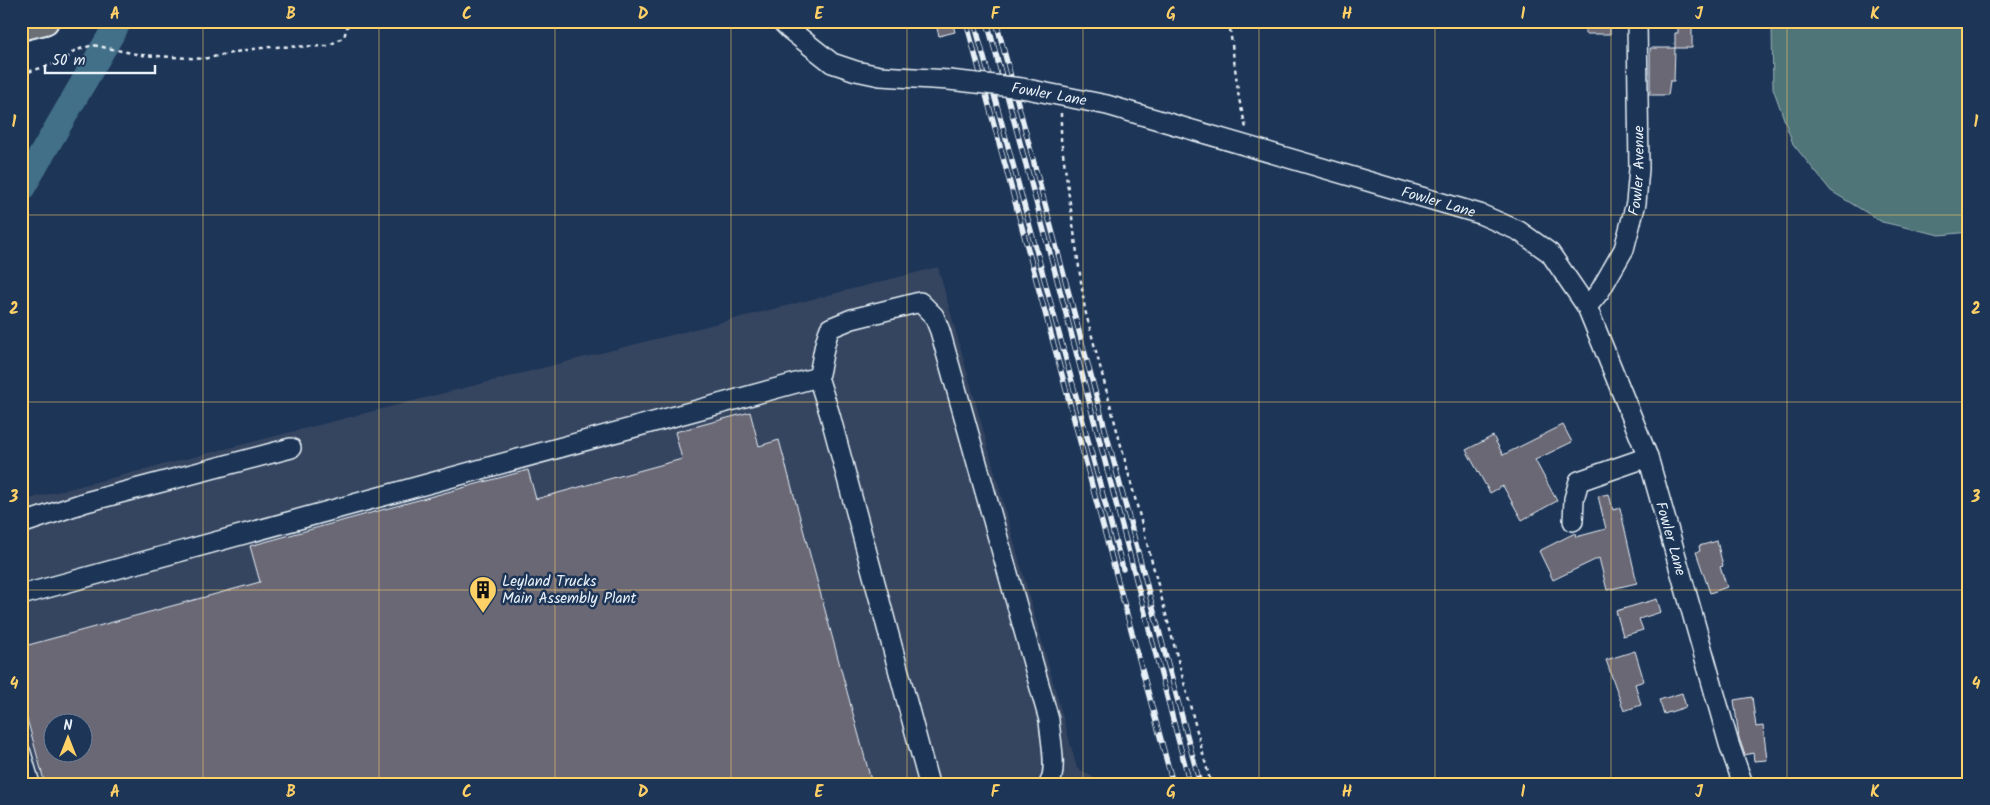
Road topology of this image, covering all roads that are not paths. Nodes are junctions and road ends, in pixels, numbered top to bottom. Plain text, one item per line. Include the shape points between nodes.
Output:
1 (45, 21) edge
2 (781, 21) edge
3 (1637, 21) edge
4 (21, 27) edge
5 (1587, 307) junction
6 (818, 377) junction
7 (291, 448) dead end
8 (1648, 456) junction
9 (1573, 521) dead end
10 (21, 524) edge
11 (21, 596) edge
12 (21, 753) edge
13 (30, 784) edge
14 (928, 784) edge
15 (1049, 784) edge
16 (1743, 784) edge

1 - 4 highway
2 - 5 street, Fowler Lane, bridge via 832,63 856,71 1060,94 1480,214 1519,230 1550,253
3 - 5 street, Fowler Avenue via 1639,169 1636,204 1624,249
5 - 8 street, Fowler Lane
6 - 11 street
6 - 14 street
6 - 15 street via 830,328 852,318 920,302 934,316 1049,720 1053,766
7 - 10 street via 86,502
8 - 9 street via 1579,481
8 - 16 street, Fowler Lane
12 - 13 street

